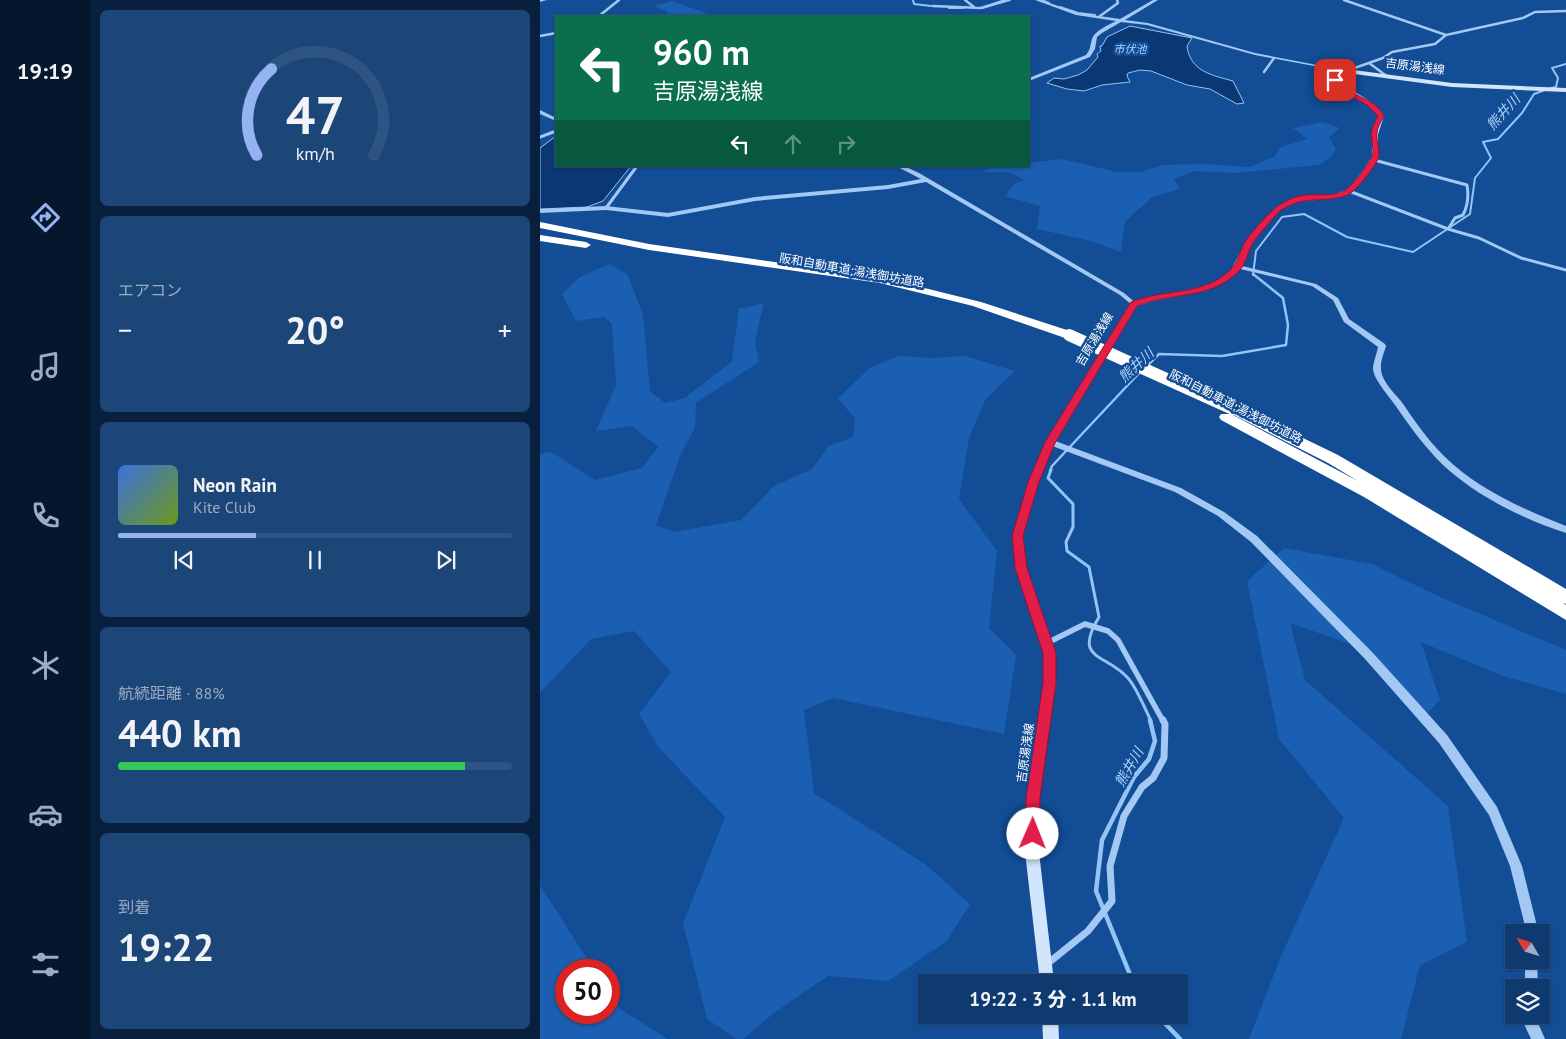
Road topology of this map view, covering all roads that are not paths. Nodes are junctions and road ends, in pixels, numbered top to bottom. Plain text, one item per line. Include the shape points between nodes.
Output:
1 (545, 0) edge
2 (619, 0) edge
3 (965, 0) edge
4 (1006, 0) edge
5 (1036, 0) edge
6 (1117, 0) edge
7 (1156, 0) edge
8 (1344, 0) edge
9 (540, 1) edge
10 (933, 6) dead end
11 (975, 8) junction
12 (1566, 11) edge
13 (600, 15) edge
14 (1100, 16) junction
15 (1123, 20) junction
16 (555, 32) edge
17 (1446, 35) junction
18 (540, 36) edge
19 (1274, 58) junction
20 (1369, 63) junction
21 (1346, 71) junction
22 (1264, 72) dead end
23 (1390, 78) junction
24 (1030, 80) edge
25 (1566, 90) edge
26 (540, 112) edge
27 (555, 120) edge
28 (555, 131) edge
29 (540, 137) edge
30 (1374, 160) junction
31 (636, 167) edge
32 (901, 167) edge
33 (920, 168) dead end
34 (917, 174) junction
35 (926, 180) junction
36 (1349, 191) junction
37 (606, 208) junction
38 (540, 211) edge
39 (540, 220) edge
40 (1448, 229) junction
41 (546, 232) edge
42 (1238, 267) junction
43 (1566, 270) edge
44 (1134, 304) junction
45 (1066, 339) junction
46 (1050, 442) junction
47 (1387, 496) junction
48 (1566, 530) edge
49 (1293, 580) joint
50 (1566, 597) edge
51 (1566, 613) edge
52 (1046, 643) junction
53 (1530, 924) edge
54 (1045, 966) junction
55 (1046, 974) edge
56 (1050, 1024) edge
57 (1531, 1024) edge
58 (1051, 1039) edge
59 (1538, 1039) edge

1 - 9 street
2 - 13 street
3 - 11 street
4 - 11 street
5 - 14 street via 1068,12
6 - 14 street via 1118,3
7 - 15 street
8 - 17 street
10 - 11 street
12 - 17 street via 1535,12 1523,18
14 - 15 street
15 - 19 street
15 - 24 street via 1095,37 1088,56
16 - 18 street
17 - 20 street via 1435,44 1392,52
19 - 21 street
19 - 22 street
20 - 21 street
20 - 23 street
21 - 23 main road, 吉原湯浅線
21 - 30 main road via 1335,80 1337,86 1369,103 1381,116 1374,129
23 - 25 main road, 吉原湯浅線 via 1452,85
26 - 27 street
28 - 29 street
30 - 36 main road
30 - 40 street via 1467,186 1469,197 1464,215 1455,218
31 - 37 street
32 - 34 street
33 - 34 street
34 - 35 street
35 - 37 street via 755,198 668,215
35 - 44 street
36 - 40 street
36 - 42 main road via 1341,195 1294,200 1275,210 1250,240
37 - 38 street
39 - 41 highway
40 - 43 street via 1479,238 1521,258
41 - 45 highway, 阪和自動車道;湯浅御坊道路 via 637,253 802,274 891,290
41 - 45 highway, 阪和自動車道;湯浅御坊道路 via 880,280 977,304
42 - 44 main road via 1212,286
42 - 48 street via 1314,285 1336,299 1346,320 1382,346 1377,369 1381,379 1442,459 1476,485
44 - 46 main road, 吉原湯浅線
45 - 47 highway, 阪和自動車道;湯浅御坊道路 via 1230,413
46 - 49 street via 1178,490 1221,514 1254,539
46 - 52 main road, 吉原湯浅線 via 1033,482 1018,536 1021,568
47 - 50 highway, 阪和自動車道;湯浅御坊道路
47 - 51 highway, 阪和自動車道;湯浅御坊道路
49 - 53 street via 1369,656 1443,739 1493,811 1516,866
52 - 54 main road, 吉原湯浅線 via 1050,683 1033,798 1032,852
52 - 54 street via 1085,624 1108,631 1118,640 1165,724 1164,758 1124,816 1110,866 1112,901 1088,931
54 - 55 main road, 吉原湯浅線
56 - 58 main road
57 - 59 street

